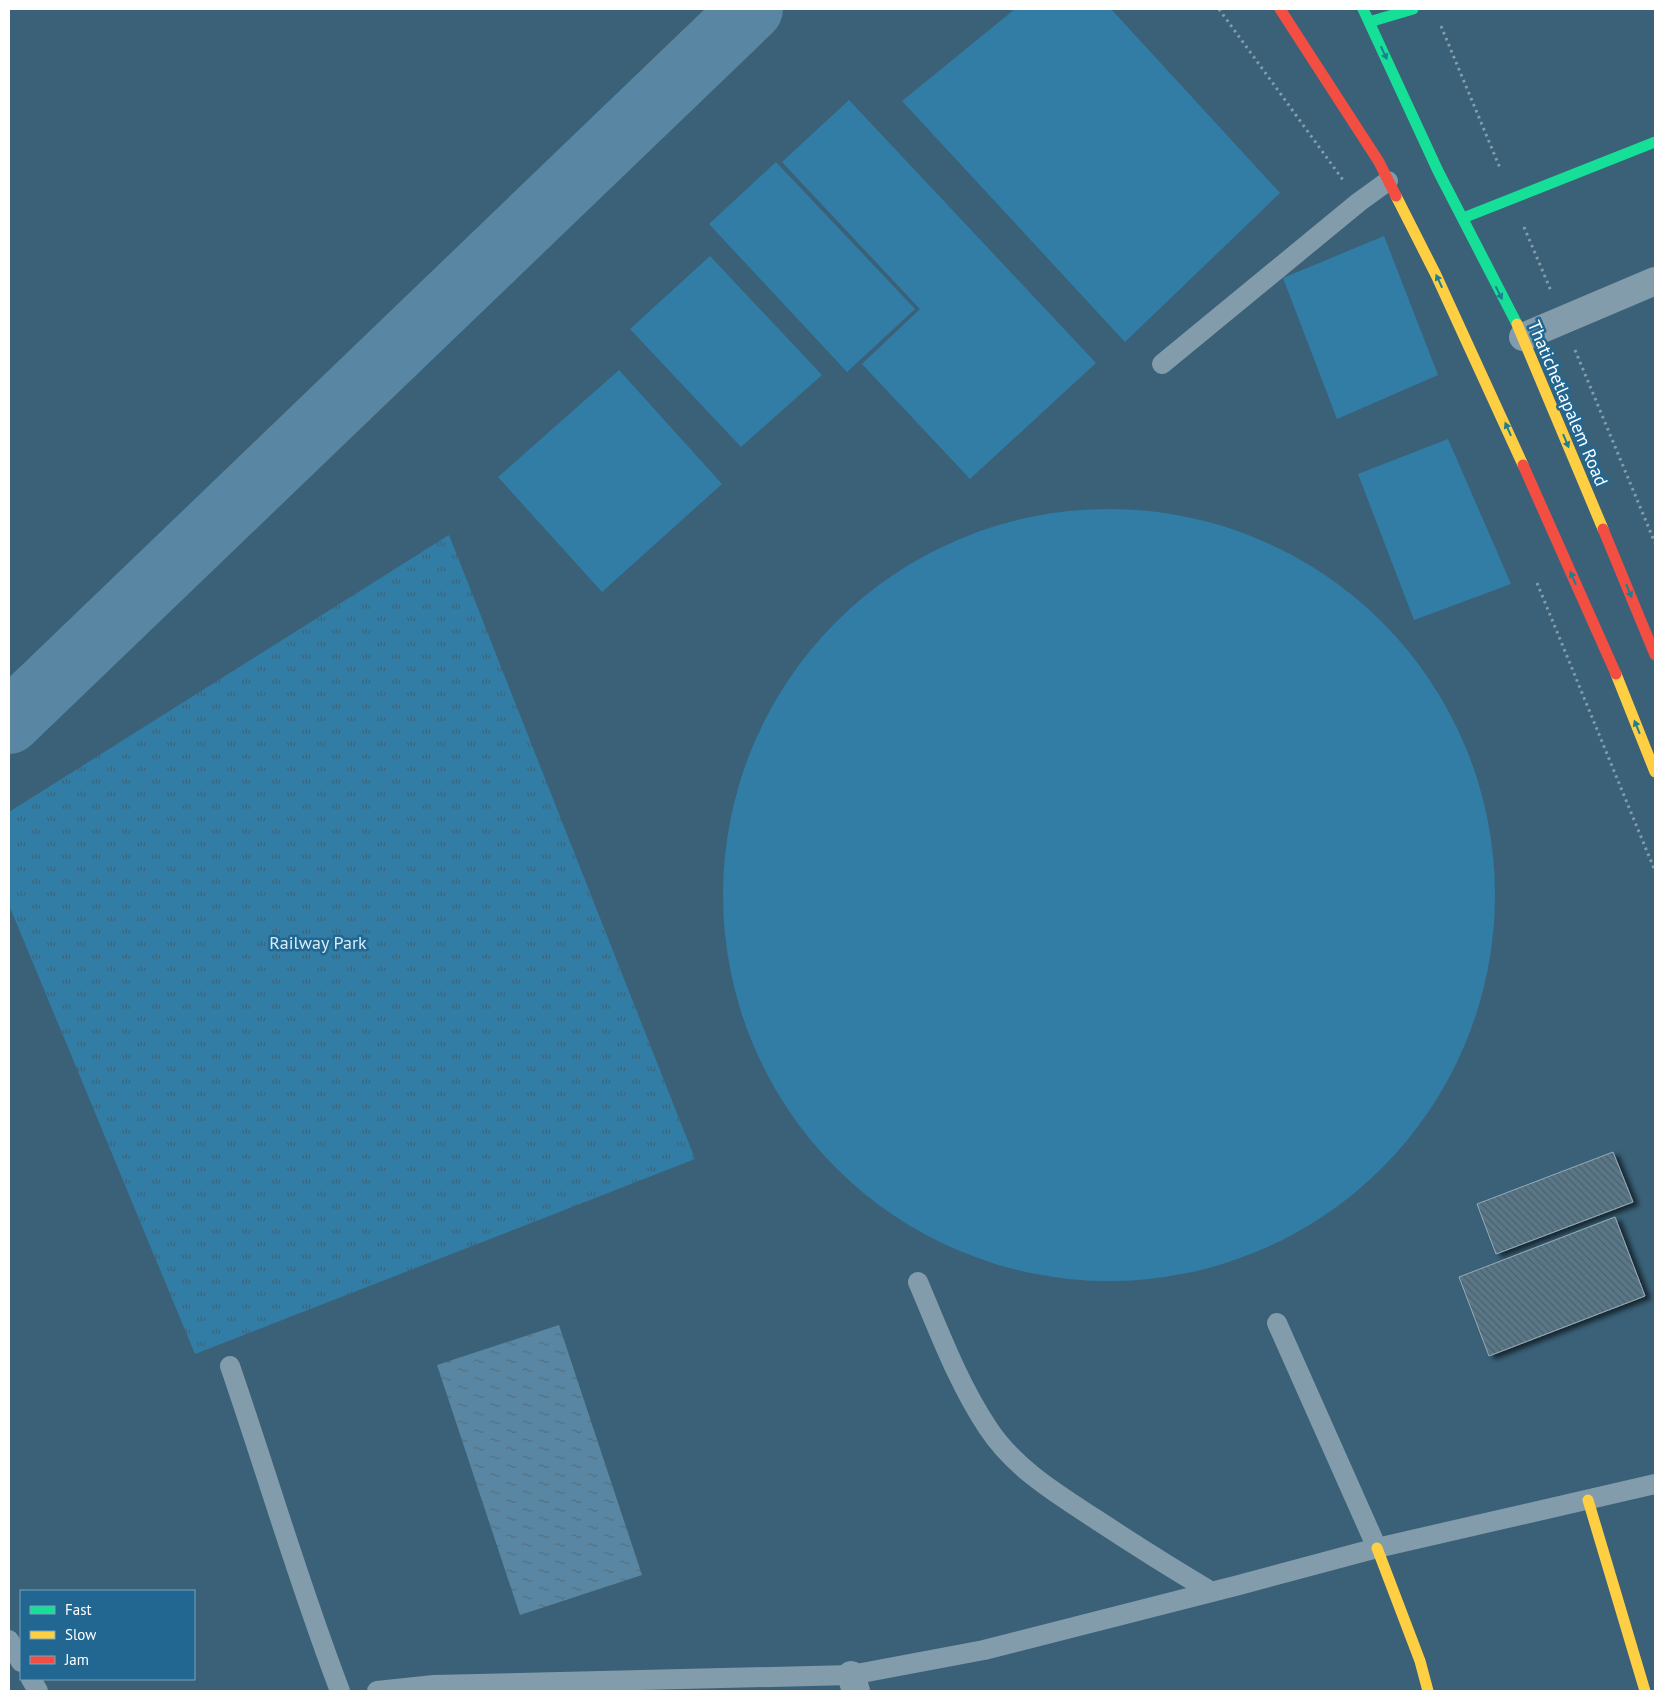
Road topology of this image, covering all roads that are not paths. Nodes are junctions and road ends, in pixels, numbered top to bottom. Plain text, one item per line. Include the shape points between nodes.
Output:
1 (1280, 9) edge
2 (1363, 9) edge
3 (1413, 9) edge
4 (1370, 22) junction
5 (1655, 142) edge
6 (1388, 181) junction
7 (1462, 218) junction
8 (1655, 281) edge
9 (1522, 337) junction
10 (1162, 364) dead end
11 (1648, 616) edge
12 (1655, 654) edge
13 (1655, 772) edge
14 (918, 1282) dead end
15 (1277, 1323) dead end
16 (230, 1366) dead end
17 (1655, 1484) edge
18 (1588, 1500) junction
19 (1377, 1548) junction
20 (1212, 1592) junction
21 (9, 1640) edge
22 (20, 1660) edge
23 (32, 1680) edge
24 (854, 1683) edge
25 (38, 1691) edge
26 (340, 1691) edge
27 (377, 1691) edge
28 (1428, 1691) edge
29 (1644, 1691) edge

1 - 6 main road
2 - 4 main road, Thatichetlapalem Road
3 - 4 main road
4 -> 7 main road, Thatichetlapalem Road
5 - 7 main road
6 - 10 lane
13 -> 6 main road via 1620,684 1494,398
7 -> 9 main road, Thatichetlapalem Road
8 - 9 street
9 -> 11 main road, Thatichetlapalem Road
11 - 12 main road, Thatichetlapalem Road
14 - 20 lane via 959,1378 988,1429 1021,1467 1152,1557
15 - 19 lane
16 - 26 lane
17 - 18 lane
18 - 19 lane
18 - 29 main road
19 - 20 lane
19 - 28 main road via 1420,1661
20 - 24 lane
21 - 22 lane
23 - 25 lane
24 - 27 lane via 434,1685

